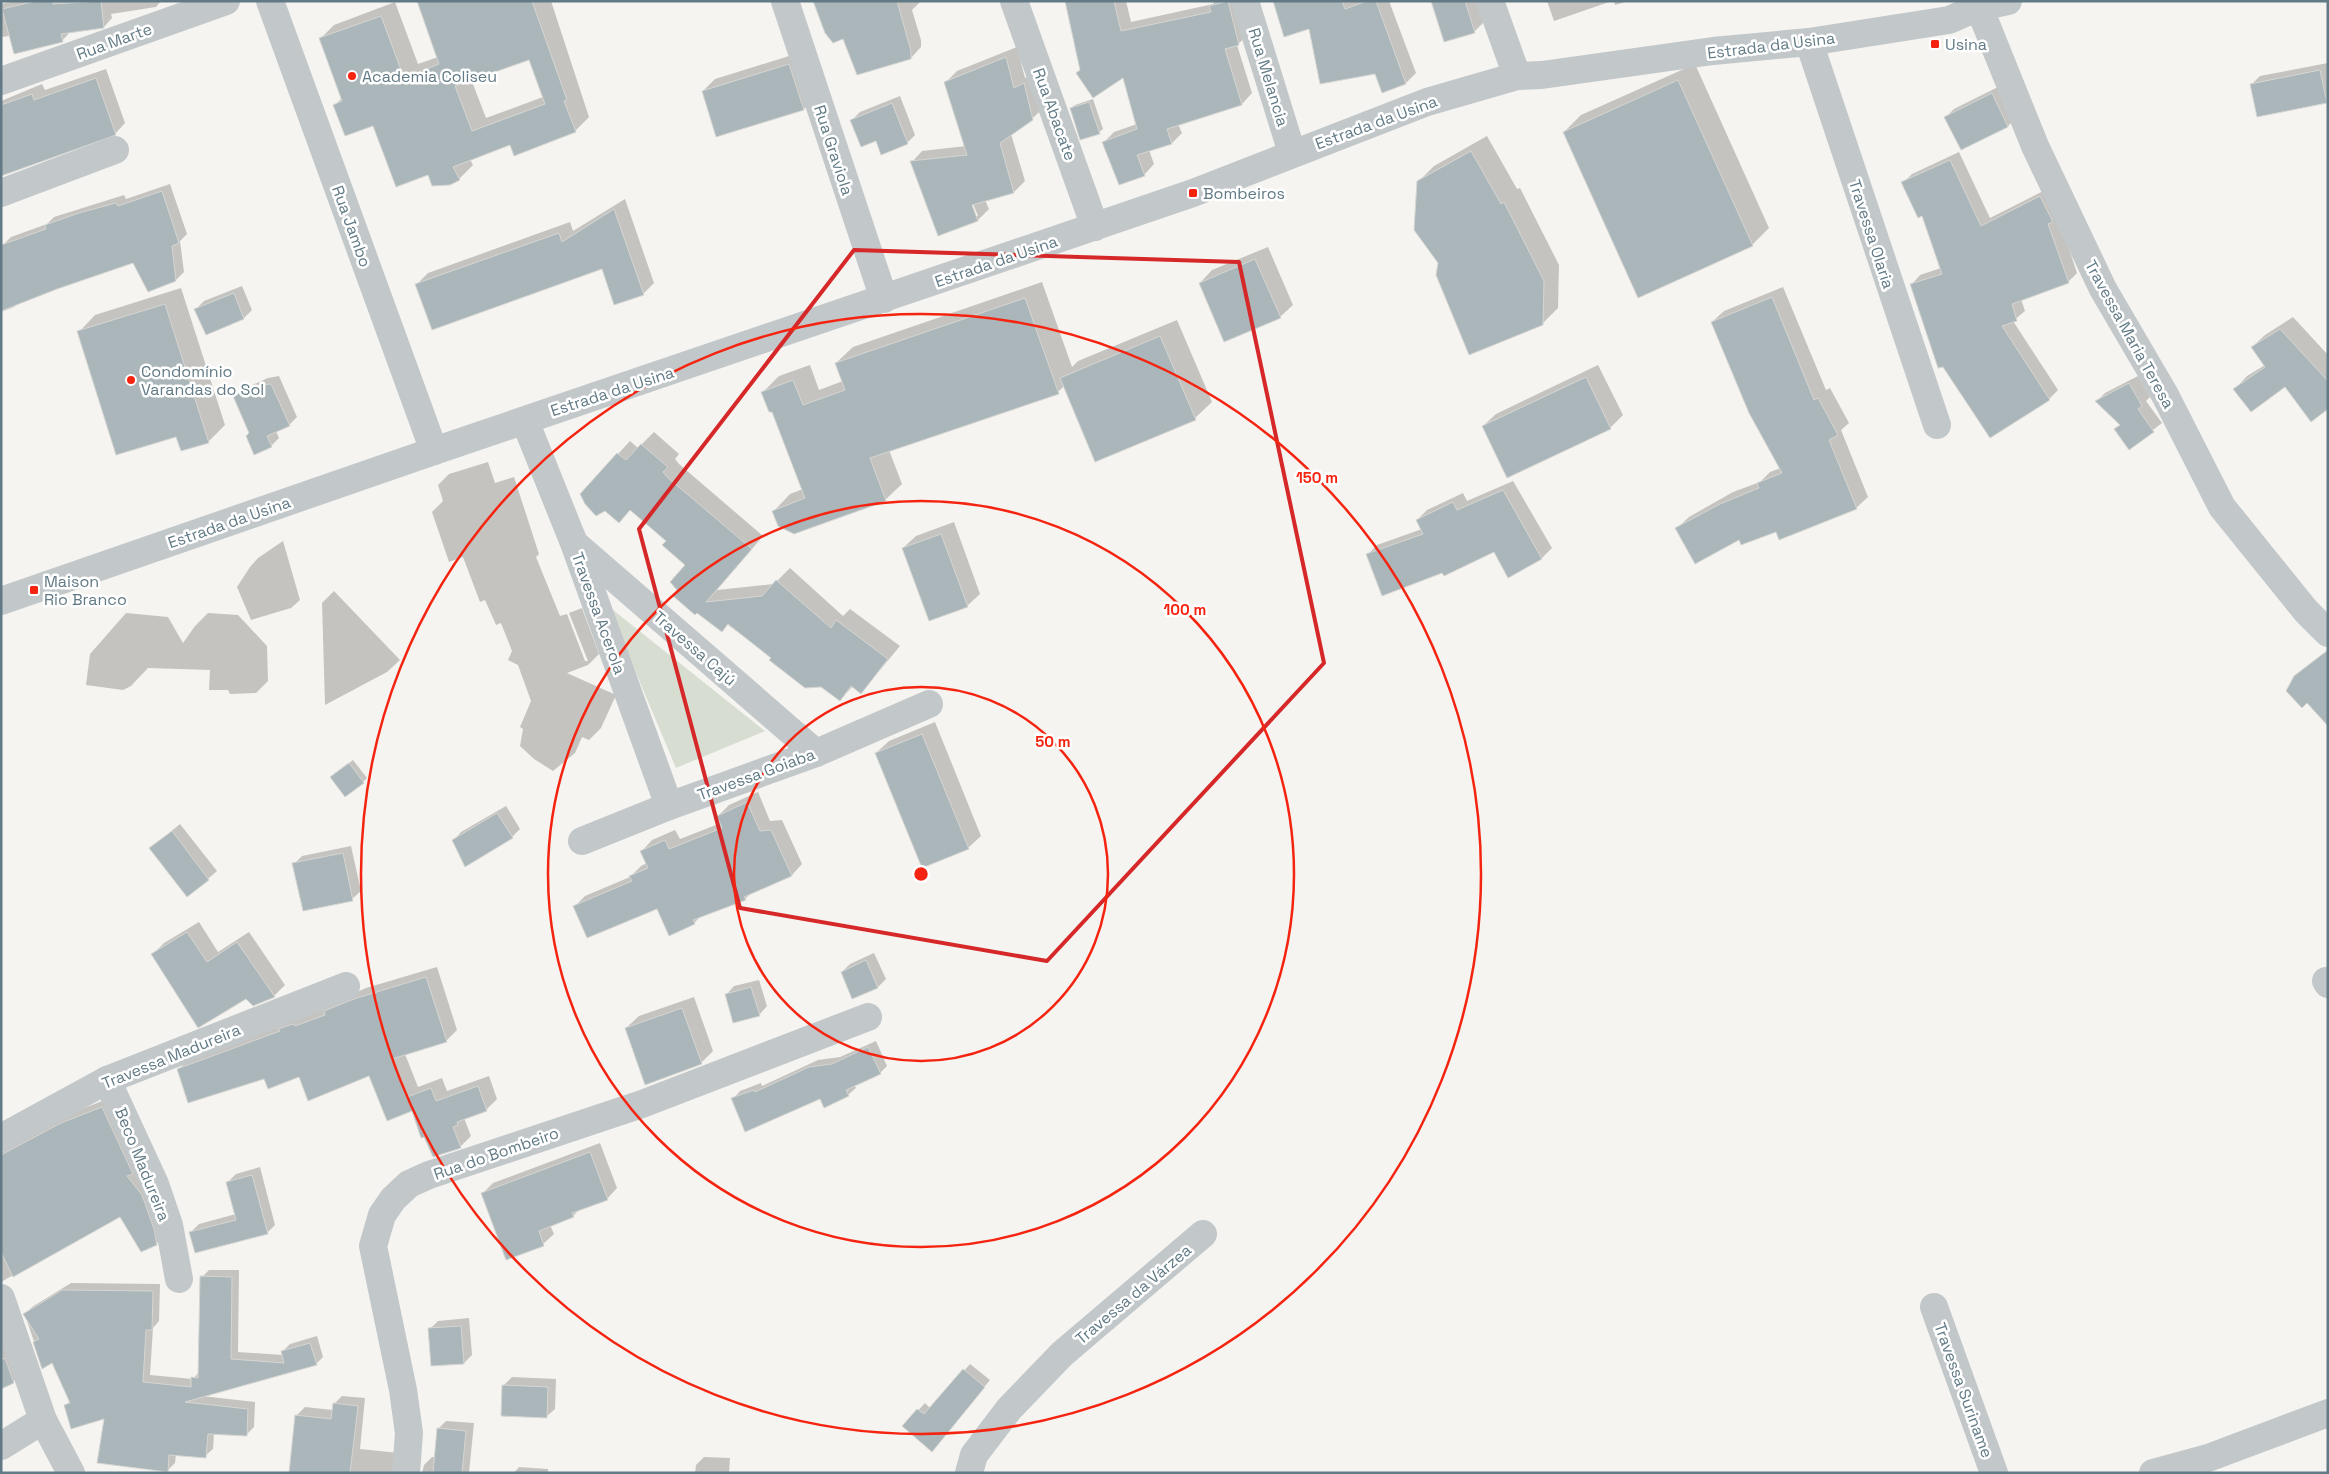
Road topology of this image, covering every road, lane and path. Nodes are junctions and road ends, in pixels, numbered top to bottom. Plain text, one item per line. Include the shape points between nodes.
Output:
1 (226, 1) edge
2 (270, 1) edge
3 (785, 1) edge
4 (1014, 1) edge
5 (1245, 1) edge
6 (1490, 1) edge
7 (2008, 1) edge
8 (1978, 7) junction
9 (1809, 42) junction
10 (1517, 76) junction
11 (1, 81) edge
12 (115, 150) dead end
13 (1292, 153) junction
14 (1, 192) edge
15 (1095, 227) junction
16 (884, 299) junction
17 (525, 421) junction
18 (1937, 425) dead end
19 (434, 451) junction
20 (574, 543) junction
21 (1, 601) edge
22 (2328, 633) edge
23 (929, 704) dead end
24 (816, 753) junction
25 (669, 806) junction
26 (582, 841) dead end
27 (346, 986) dead end
28 (868, 1017) dead end
29 (107, 1080) junction
30 (1, 1138) edge
31 (1203, 1234) dead end
32 (179, 1279) dead end
33 (1, 1298) edge
34 (1934, 1307) dead end
35 (2328, 1413) edge
36 (43, 1420) junction
37 (1, 1446) edge
38 (2211, 1465) edge
39 (71, 1473) edge
40 (406, 1473) edge
41 (969, 1473) edge
42 (1994, 1473) edge
43 (2152, 1473) edge

1 - 11 street, Rua Marte
2 - 19 street, Rua Jambo
3 - 16 street, Rua Graviola
4 - 15 street, Rua Abacate
5 - 13 street, Rua Melancia
6 - 10 street
7 - 8 street, Estrada da Usina
8 - 9 street, Estrada da Usina via 1949,20
8 - 22 street, Travessa Maria Teresa via 2035,146 2103,289 2165,395 2222,507 2306,611
9 - 10 street, Estrada da Usina
9 - 18 street, Travessa Olaria
10 - 13 street, Estrada da Usina via 1427,102
12 - 14 street
13 - 15 street, Estrada da Usina via 1193,193
15 - 16 street, Estrada da Usina
16 - 17 street, Estrada da Usina
17 - 19 street, Estrada da Usina
17 - 20 street, Travessa Acerola
19 - 21 street, Estrada da Usina
20 - 24 street, Travessa Cajú
20 - 25 street, Travessa Acerola
23 - 24 street, Travessa Goiaba
24 - 25 street, Travessa Goiaba
25 - 26 street, Travessa Goiaba
27 - 29 street, Travessa Madureira
28 - 40 street, Rua do Bombeiro via 642,1104 429,1175 409,1184 393,1198 382,1215 374,1246 408,1425
29 - 30 street, Travessa Madureira
29 - 32 street, Beco Madureira via 155,1184 168,1225
31 - 41 street, Travessa da Várzea via 1062,1354 1009,1409 974,1455
33 - 36 street
34 - 42 street, Travessa Suriname
35 - 38 street
36 - 37 street
36 - 39 street
38 - 43 street

